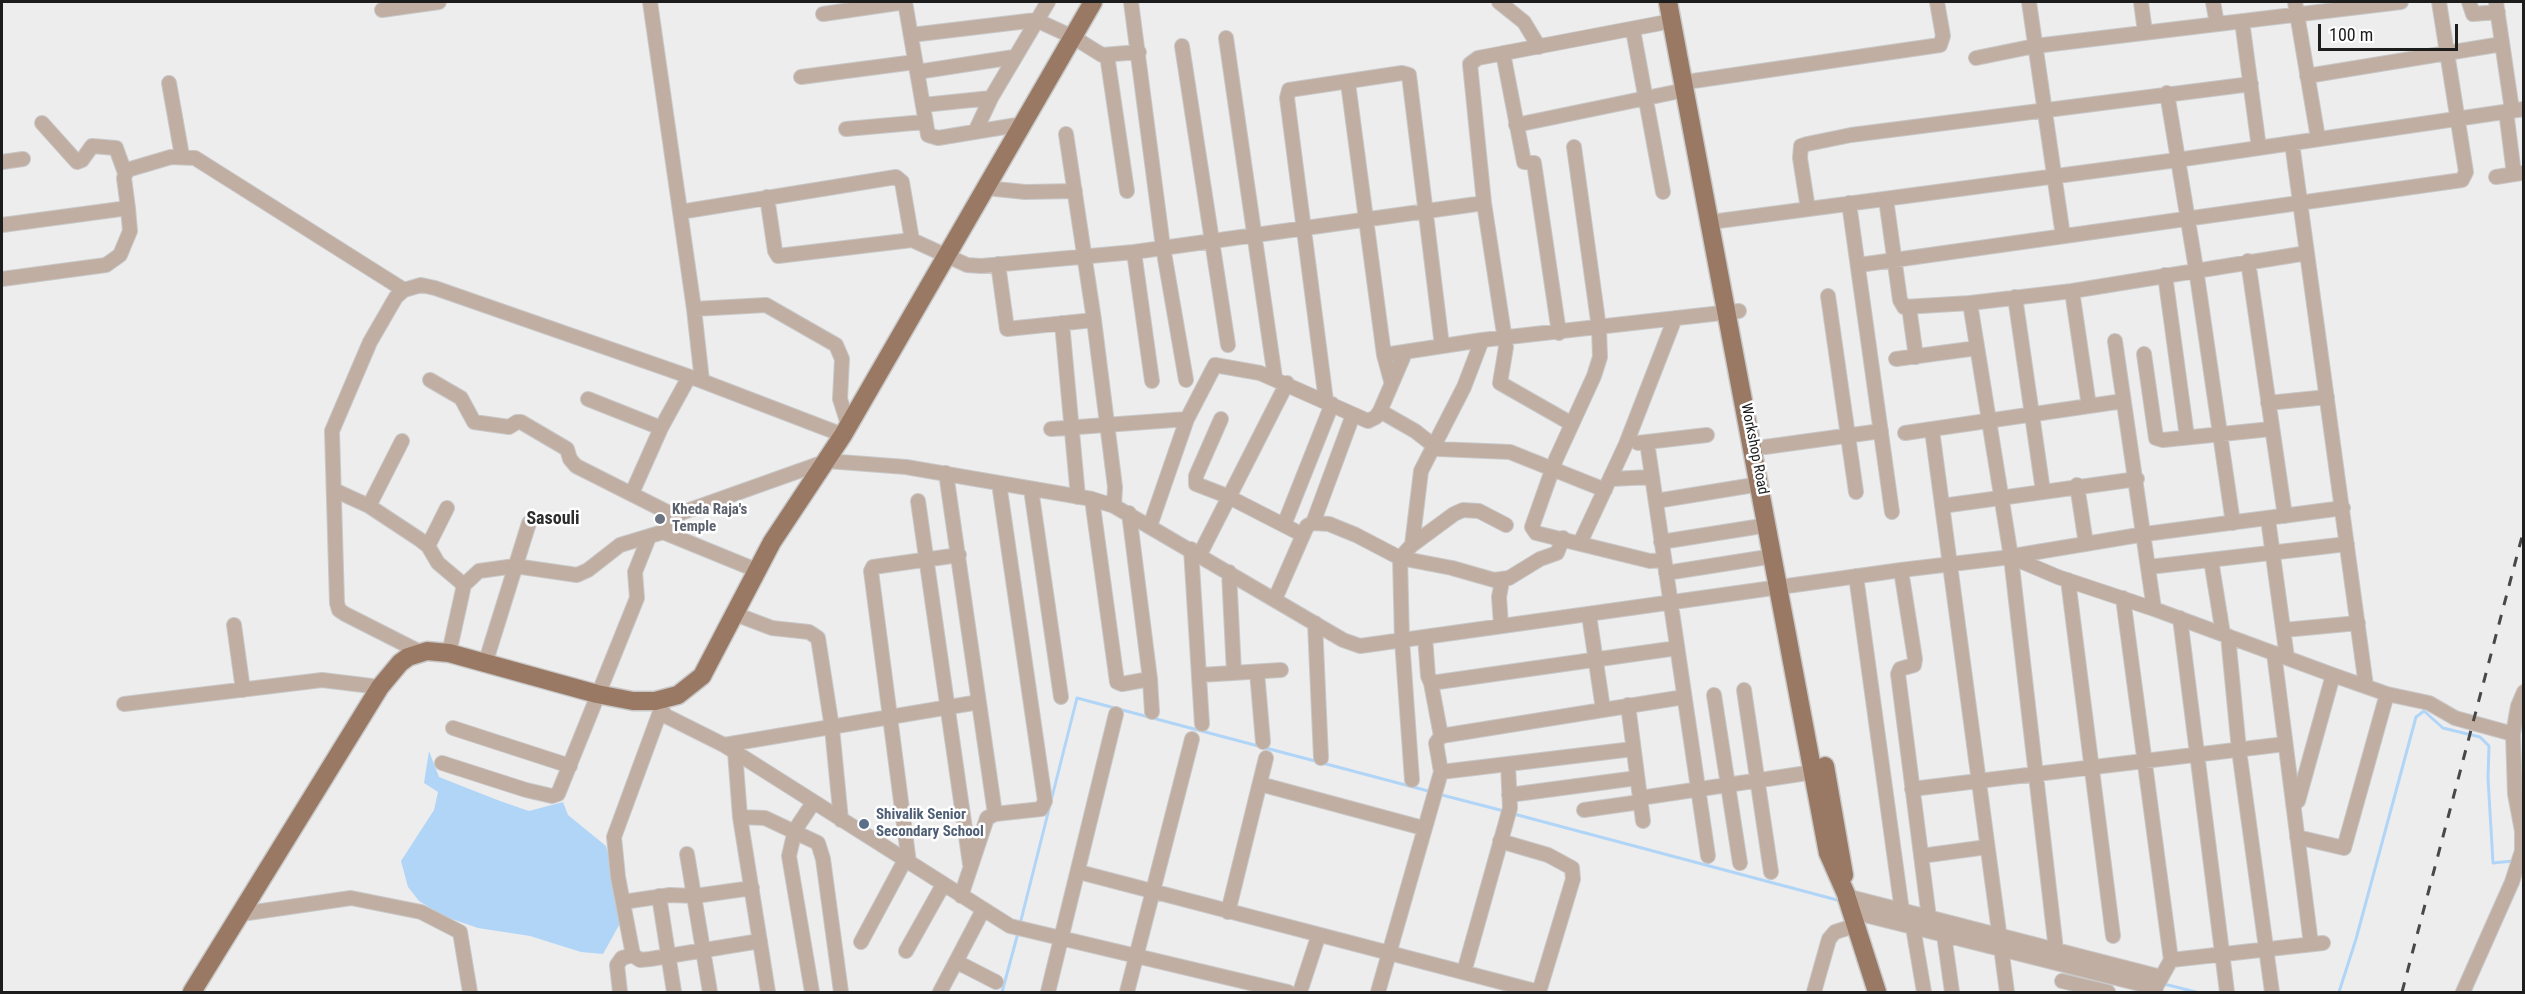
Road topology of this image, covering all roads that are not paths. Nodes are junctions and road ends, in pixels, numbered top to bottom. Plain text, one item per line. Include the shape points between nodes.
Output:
1 (439, 2) edge
2 (650, 2) edge
3 (905, 2) edge
4 (1048, 2) edge
5 (1093, 2) edge
6 (1131, 2) edge
7 (1499, 2) edge
8 (1668, 2) edge
9 (1678, 2) edge
10 (1937, 2) edge
11 (2029, 2) edge
12 (2141, 2) edge
13 (2213, 2) edge
14 (2401, 2) edge
15 (2439, 2) edge
16 (2469, 2) edge
17 (402, 4) edge
18 (2497, 7) edge
19 (2296, 8) edge
20 (382, 10) dead end
21 (823, 14) dead end
22 (1036, 20) junction
23 (1672, 21) junction
24 (2242, 21) junction
25 (2217, 24) junction
26 (1633, 30) junction
27 (2145, 32) junction
28 (911, 35) junction
29 (1073, 37) junction
30 (1226, 38) dead end
31 (2502, 44) junction
32 (1182, 46) dead end
33 (2035, 46) junction
34 (1539, 47) junction
35 (1139, 52) junction
36 (1503, 53) junction
37 (2445, 54) junction
38 (1107, 55) junction
39 (1014, 57) junction
40 (1976, 58) dead end
41 (916, 67) junction
42 (2307, 76) junction
43 (801, 77) dead end
44 (169, 83) dead end
45 (1348, 83) junction
46 (2251, 84) junction
47 (1689, 85) junction
48 (2167, 93) junction
49 (991, 98) junction
50 (1646, 98) junction
51 (923, 105) junction
52 (2044, 110) junction
53 (2514, 110) edge
54 (2456, 119) junction
55 (924, 122) junction
56 (42, 123) dead end
57 (1023, 124) junction
58 (1516, 124) junction
59 (846, 129) dead end
60 (975, 132) junction
61 (1066, 134) dead end
62 (2318, 138) junction
63 (2292, 143) junction
64 (1574, 147) dead end
65 (2259, 148) junction
66 (182, 156) junction
67 (23, 159) dead end
68 (2177, 160) junction
69 (2, 162) edge
70 (124, 173) junction
71 (2519, 173) edge
72 (2053, 175) junction
73 (2496, 177) dead end
74 (986, 188) junction
75 (1127, 190) dead end
76 (1075, 191) junction
77 (1663, 192) dead end
78 (767, 197) junction
79 (1886, 199) junction
80 (1484, 203) junction
81 (1849, 203) junction
82 (2300, 204) junction
83 (128, 208) junction
84 (1808, 209) junction
85 (1426, 210) junction
86 (680, 212) junction
87 (1364, 219) junction
88 (2186, 219) junction
89 (1716, 222) junction
90 (2, 225) edge
91 (1306, 228) junction
92 (1256, 235) junction
93 (2063, 236) junction
94 (912, 240) junction
95 (1212, 241) junction
96 (1163, 247) junction
97 (1134, 252) junction
98 (2307, 253) junction
99 (947, 257) junction
100 (1085, 258) junction
101 (1894, 260) junction
102 (2248, 261) junction
103 (998, 264) junction
104 (1858, 265) junction
105 (2196, 269) junction
106 (2165, 274) junction
107 (2, 279) edge
108 (404, 290) junction
109 (2072, 291) junction
110 (1828, 296) dead end
111 (2015, 297) junction
112 (1970, 303) junction
113 (1909, 307) junction
114 (694, 309) junction
115 (1734, 312) junction
116 (1675, 318) junction
117 (1094, 320) junction
118 (1062, 323) junction
119 (1599, 328) junction
120 (1559, 333) junction
121 (1505, 338) junction
122 (1482, 340) junction
123 (2115, 341) dead end
124 (1228, 345) dead end
125 (1442, 346) junction
126 (1977, 348) junction
127 (1405, 353) junction
128 (2144, 354) dead end
129 (1384, 355) junction
130 (1916, 357) junction
131 (1896, 359) dead end
132 (696, 379) junction
133 (430, 380) dead end
134 (1186, 380) dead end
135 (1281, 380) junction
136 (1152, 381) dead end
137 (1391, 381) junction
138 (2327, 397) junction
139 (588, 399) dead end
140 (2123, 401) junction
141 (1329, 403) junction
142 (2268, 403) junction
143 (2089, 406) junction
144 (1380, 411) junction
145 (2034, 414) junction
146 (1353, 415) junction
147 (1187, 419) junction
148 (1221, 419) dead end
149 (1988, 421) junction
150 (1108, 424) junction
151 (1572, 424) junction
152 (1071, 426) junction
153 (662, 428) junction
154 (1051, 429) dead end
155 (2271, 429) junction
156 (846, 430) junction
157 (1932, 430) junction
158 (1881, 432) junction
159 (1905, 433) dead end
160 (1707, 435) dead end
161 (2221, 435) junction
162 (1848, 436) junction
163 (2187, 437) junction
164 (402, 441) dead end
165 (1647, 442) junction
166 (1626, 444) junction
167 (1432, 445) junction
168 (1764, 447) junction
169 (827, 461) junction
170 (1553, 469) junction
171 (946, 474) junction
172 (1652, 477) junction
173 (2137, 478) junction
174 (999, 483) junction
175 (1608, 484) junction
176 (1760, 484) junction
177 (2077, 486) junction
178 (1031, 489) junction
179 (334, 490) junction
180 (2043, 490) junction
181 (1856, 492) dead end
182 (632, 493) junction
183 (1227, 496) junction
184 (1085, 498) junction
185 (2000, 498) junction
186 (918, 501) dead end
187 (1656, 501) junction
188 (369, 506) junction
189 (1114, 506) junction
190 (1942, 506) junction
191 (447, 508) dead end
192 (2343, 508) junction
193 (1892, 512) dead end
194 (1129, 513) junction
195 (675, 516) junction
196 (2285, 516) junction
197 (2268, 519) junction
198 (529, 523) dead end
199 (1313, 523) junction
200 (2233, 523) junction
201 (1284, 525) junction
202 (1506, 525) dead end
203 (1768, 525) junction
204 (1150, 526) junction
205 (663, 531) junction
206 (2145, 534) junction
207 (1303, 536) junction
208 (649, 537) junction
209 (1563, 538) junction
210 (1661, 542) junction
211 (1580, 543) junction
212 (2086, 544) junction
213 (2347, 544) junction
214 (1412, 545) junction
215 (428, 546) junction
216 (1195, 552) junction
217 (2271, 552) junction
218 (959, 555) junction
219 (1774, 556) junction
220 (2011, 557) junction
221 (1400, 558) junction
222 (926, 559) junction
223 (2211, 560) junction
224 (1951, 563) junction
225 (515, 566) junction
226 (1665, 566) junction
227 (2149, 567) junction
228 (756, 570) junction
229 (1901, 570) junction
230 (1229, 572) junction
231 (1856, 576) junction
232 (2068, 580) junction
233 (1502, 581) junction
234 (464, 585) junction
235 (1786, 587) junction
236 (2123, 598) junction
237 (1275, 599) junction
238 (1671, 604) junction
239 (2154, 609) junction
240 (735, 614) junction
241 (1589, 615) junction
242 (2180, 618) junction
243 (1315, 623) junction
244 (2358, 623) junction
245 (234, 625) dead end
246 (1501, 625) junction
247 (2284, 630) junction
248 (2226, 635) junction
249 (1425, 637) junction
250 (1402, 640) junction
251 (1677, 648) junction
252 (420, 652) junction
253 (448, 653) junction
254 (2281, 656) junction
255 (1596, 660) junction
256 (485, 664) junction
257 (1281, 670) dead end
258 (1257, 672) junction
259 (1234, 673) junction
260 (1200, 675) junction
261 (2333, 675) junction
262 (1150, 679) junction
263 (1431, 683) junction
264 (2366, 686) junction
265 (380, 687) junction
266 (243, 690) junction
267 (1744, 690) dead end
268 (2523, 692) edge
269 (597, 694) junction
270 (2387, 694) junction
271 (1714, 696) dead end
272 (1061, 697) dead end
273 (1684, 697) junction
274 (979, 702) junction
275 (124, 704) dead end
276 (1628, 705) junction
277 (657, 707) junction
278 (947, 708) junction
279 (1603, 709) junction
280 (1152, 712) dead end
281 (1116, 714) dead end
282 (889, 718) junction
283 (1202, 724) dead end
284 (453, 728) dead end
285 (832, 728) junction
286 (2513, 734) junction
287 (1440, 736) junction
288 (1192, 739) dead end
289 (1263, 742) dead end
290 (2285, 744) junction
291 (730, 748) junction
292 (1634, 749) junction
293 (2239, 750) junction
294 (2196, 755) junction
295 (1266, 758) dead end
296 (1321, 758) dead end
297 (2144, 761) junction
298 (442, 763) dead end
299 (1508, 764) junction
300 (570, 766) junction
301 (2090, 768) junction
302 (1441, 772) junction
303 (1814, 772) junction
304 (2037, 774) junction
305 (1637, 778) junction
306 (1412, 780) dead end
307 (1757, 780) junction
308 (1978, 781) junction
309 (1260, 784) junction
310 (1728, 785) junction
311 (1698, 789) junction
312 (1912, 789) junction
313 (1640, 800) junction
314 (813, 802) junction
315 (2293, 804) junction
316 (1509, 806) junction
317 (1584, 810) dead end
318 (995, 814) junction
319 (740, 816) junction
320 (842, 820) junction
321 (1643, 821) dead end
322 (1424, 828) junction
323 (795, 830) junction
324 (2297, 837) junction
325 (1500, 842) junction
326 (1987, 846) junction
327 (2522, 851) edge
328 (687, 855) dead end
329 (1708, 856) dead end
330 (1921, 856) junction
331 (907, 862) junction
332 (1740, 863) dead end
333 (971, 869) junction
334 (1079, 872) junction
335 (1771, 872) dead end
336 (943, 885) junction
337 (752, 888) junction
338 (1153, 893) junction
339 (659, 896) junction
340 (695, 896) junction
341 (961, 896) junction
342 (623, 902) junction
343 (1848, 905) junction
344 (983, 910) junction
345 (1902, 911) junction
346 (1228, 912) junction
347 (241, 914) junction
348 (1929, 918) junction
349 (1913, 927) junction
350 (1944, 935) junction
351 (2113, 936) dead end
352 (1318, 937) junction
353 (1062, 938) junction
354 (760, 941) junction
355 (861, 942) dead end
356 (1999, 942) junction
357 (2266, 950) junction
358 (705, 951) junction
359 (906, 951) dead end
360 (1389, 952) junction
361 (633, 955) junction
362 (1137, 955) junction
363 (2222, 955) junction
364 (2058, 956) junction
365 (669, 957) junction
366 (2171, 960) junction
367 (957, 962) junction
368 (1464, 972) junction
369 (996, 982) dead end
370 (2157, 985) edge
371 (2063, 987) edge
372 (1539, 992) edge
373 (192, 993) edge
374 (471, 993) edge
375 (620, 993) edge
376 (674, 993) edge
377 (710, 993) edge
378 (768, 993) edge
379 (812, 993) edge
380 (841, 993) edge
381 (940, 993) edge
382 (1048, 993) edge
383 (1127, 993) edge
384 (1287, 993) edge
385 (1300, 993) edge
386 (1378, 993) edge
387 (1814, 993) edge
388 (1877, 993) edge
389 (1924, 993) edge
390 (1952, 993) edge
391 (2007, 993) edge
392 (2108, 993) edge
393 (2227, 993) edge
394 (2272, 993) edge
395 (2463, 993) edge

1 - 17 street
2 - 86 street
3 - 21 street
3 - 28 street
4 - 22 street
5 - 29 main road
6 - 35 street
7 - 34 street via 1524,22
8 - 23 main road, Workshop Road
9 - 47 main road, Workshop Road
10 - 47 street via 1943,36 1940,45
11 - 33 street
12 - 27 street
13 - 25 street
14 - 19 street
15 - 37 street
16 - 18 street via 2473,14
17 - 20 street
18 - 31 street
19 - 24 street
19 - 42 street
22 - 28 street
22 - 29 street
22 - 39 street
23 - 26 street
23 - 47 main road, Workshop Road
24 - 25 street
24 - 46 street
25 - 27 street
26 - 34 street
26 - 50 street
27 - 33 street
28 - 41 street
29 - 38 street
29 - 57 main road
30 - 92 street
31 - 37 street
31 - 53 street
32 - 95 street
33 - 40 street
33 - 52 street
34 - 36 street
35 - 38 street
35 - 96 street
36 - 58 street
36 - 80 street via 1478,58 1470,64
37 - 42 street
37 - 54 street
38 - 75 street
39 - 41 street
39 - 49 street
41 - 43 street
41 - 51 street
42 - 62 street
44 - 66 street
45 - 85 street via 1409,75
45 - 87 street
45 - 91 street via 1293,88 1287,94
46 - 48 street
46 - 65 street
47 - 50 street
47 - 89 main road, Workshop Road
48 - 52 street
48 - 68 street
49 - 51 street
49 - 60 street
50 - 58 street
50 - 77 street
51 - 55 street
52 - 72 street
52 - 84 street via 1851,135 1801,146
53 - 54 street
53 - 71 street
54 - 62 street
54 - 82 street via 2466,172 2462,180
55 - 59 street
55 - 60 street via 932,137
56 - 70 street via 77,162 92,146 116,148
57 - 60 street
57 - 74 main road
58 - 120 street via 1524,162 1534,163
61 - 76 street
62 - 63 street
63 - 65 street
63 - 82 street
64 - 119 street
65 - 68 street
66 - 70 street via 130,168
66 - 108 street via 203,161
67 - 69 street
68 - 72 street
68 - 88 street
70 - 83 street
71 - 73 street
72 - 79 street
72 - 93 street
74 - 76 street
74 - 99 main road
76 - 100 street
78 - 86 street
78 - 94 street via 778,256
78 - 94 street via 898,177 905,191
79 - 81 street
79 - 101 street
80 - 85 street
80 - 121 street
81 - 84 street
81 - 104 street
82 - 88 street
82 - 98 street
83 - 90 street
83 - 107 street via 130,231 113,262
84 - 89 street
85 - 87 street
85 - 125 street
86 - 114 street
87 - 91 street
87 - 129 street
88 - 93 street
88 - 105 street
89 - 115 main road, Workshop Road
91 - 92 street
91 - 141 street
92 - 95 street
92 - 135 street
93 - 101 street
94 - 99 street
95 - 96 street
95 - 124 street
96 - 97 street
96 - 134 street
97 - 100 street
97 - 136 street
98 - 102 street
98 - 138 street
99 - 103 street via 967,265
99 - 156 main road
100 - 103 street
100 - 117 street
101 - 104 street
101 - 113 street via 1900,300 1904,307
102 - 105 street
102 - 142 street
103 - 118 street via 1007,329
104 - 158 street
105 - 106 street
105 - 161 street
106 - 109 street
106 - 163 street
108 - 132 street via 421,285 435,288
108 - 179 street via 370,342 332,430
109 - 111 street
109 - 143 street
110 - 162 street
111 - 112 street
111 - 145 street
112 - 113 street
112 - 126 street
113 - 130 street
114 - 132 street
114 - 156 street via 766,305 836,345 842,359 840,399
115 - 116 street
115 - 168 main road, Workshop Road
115 - 176 main road, Workshop Road
116 - 119 street
116 - 166 street
117 - 118 street
117 - 150 street
118 - 152 street
119 - 120 street
119 - 151 street via 1600,357
120 - 121 street
121 - 122 street
121 - 151 street via 1507,354 1501,386
122 - 125 street
122 - 167 street via 1464,387
123 - 140 street
125 - 127 street
126 - 130 street
126 - 149 street
127 - 129 street
127 - 137 street
128 - 163 street via 2156,438
129 - 137 street
130 - 131 street
132 - 153 street
132 - 156 street
133 - 182 street via 461,398 474,422 509,427 521,422 567,449 576,466
135 - 141 street
135 - 147 street via 1242,368 1215,365
135 - 183 street
137 - 144 street
138 - 142 street
138 - 192 street
139 - 153 street
140 - 143 street
140 - 173 street
141 - 146 street
141 - 201 street
142 - 155 street
143 - 145 street
144 - 146 street via 1368,421
144 - 167 street
145 - 149 street
145 - 180 street
146 - 199 street
147 - 150 street
147 - 204 street
148 - 183 street via 1195,480 1200,486
149 - 157 street
149 - 185 street
150 - 152 street
150 - 189 street
151 - 170 street
152 - 154 street
152 - 184 street
153 - 182 street
155 - 161 street
155 - 196 street
156 - 169 main road
157 - 159 street
157 - 190 street
158 - 162 street
158 - 193 street
160 - 165 street
161 - 163 street
161 - 200 street
162 - 168 street
162 - 181 street
164 - 188 street
165 - 166 street
165 - 172 street
166 - 175 street
167 - 170 street via 1444,450 1510,452
167 - 214 street via 1418,481
168 - 235 main road, Workshop Road
169 - 171 street via 906,466
169 - 195 street
169 - 228 main road
170 - 175 street
170 - 209 street via 1532,527 1536,533
171 - 174 street
171 - 218 street
172 - 175 street
172 - 187 street
173 - 177 street
173 - 206 street
174 - 178 street
174 - 318 street via 1045,801 1041,809
175 - 211 street
176 - 187 street
176 - 203 main road, Workshop Road
177 - 180 street
177 - 212 street
178 - 184 street
178 - 272 street
179 - 188 street
179 - 252 street via 339,610
180 - 185 street
182 - 195 street
183 - 201 street
183 - 216 street
184 - 189 street
184 - 262 street via 1117,682
185 - 190 street
185 - 220 street
186 - 222 street
187 - 210 street
188 - 215 street
189 - 194 street
190 - 224 street
191 - 215 street
192 - 196 street
192 - 213 street
194 - 204 street
194 - 262 street
195 - 205 street
196 - 197 street
197 - 200 street
197 - 217 street
198 - 225 street
199 - 207 street
199 - 221 street via 1329,524
200 - 206 street
201 - 207 street
202 - 214 street via 1479,511 1463,510
203 - 210 street
203 - 219 main road, Workshop Road
204 - 216 street
205 - 208 street
205 - 228 street
206 - 212 street
206 - 227 street
207 - 237 street
208 - 225 street via 620,545 577,575
208 - 269 street via 634,576 637,598
209 - 211 street
209 - 233 street via 1557,553
210 - 226 street
211 - 226 street
212 - 220 street
213 - 217 street
213 - 244 street
214 - 221 street
215 - 234 street via 438,563
216 - 230 street
216 - 260 street
217 - 223 street
217 - 247 street
218 - 222 street
218 - 274 street
219 - 226 street
219 - 235 main road, Workshop Road
220 - 224 street
220 - 232 street
220 - 304 street
221 - 233 street
221 - 250 street
222 - 278 street
222 - 282 street via 873,567 871,571
223 - 227 street
223 - 248 street
224 - 229 street
224 - 308 street
225 - 234 street via 484,569
225 - 256 street
226 - 238 street
227 - 239 street
228 - 240 main road
229 - 231 street
229 - 312 street via 1915,659 1914,665 1900,669 1898,674
230 - 237 street
230 - 259 street
231 - 235 street
231 - 345 street
232 - 236 street
232 - 301 street
233 - 246 street
234 - 253 street
235 - 238 street
235 - 303 main road, Workshop Road
235 - 343 main road, Workshop Road via 1841,851
236 - 239 street
236 - 297 street
237 - 243 street
238 - 241 street
238 - 251 street
239 - 242 street
240 - 277 main road via 702,676
240 - 285 street via 772,628 809,632 818,638
241 - 246 street
241 - 255 street
242 - 248 street
242 - 294 street
243 - 250 street via 1360,646
243 - 296 street
244 - 247 street
244 - 264 street
245 - 266 street
246 - 249 street
247 - 254 street
248 - 254 street
248 - 293 street
249 - 250 street
249 - 263 street
250 - 306 street
251 - 255 street
251 - 273 street
252 - 253 main road
252 - 265 main road via 400,663
253 - 256 main road
254 - 261 street
254 - 290 street
255 - 263 street
255 - 279 street
256 - 269 main road
257 - 258 street
258 - 259 street
258 - 289 street
259 - 260 street
260 - 283 street
261 - 264 street
261 - 315 street via 2298,801
262 - 280 street
263 - 287 street
264 - 270 street
265 - 266 street via 322,680
265 - 347 main road
266 - 275 street
267 - 307 street
268 - 286 street
269 - 277 main road
269 - 300 street
270 - 286 street via 2428,703 2455,718
270 - 324 street via 2344,848
271 - 310 street
273 - 276 street
273 - 311 street
274 - 278 street
274 - 318 street
276 - 279 street
276 - 292 street
277 - 291 street
277 - 342 street via 614,837
278 - 282 street
278 - 333 street
279 - 287 street
281 - 334 street
282 - 285 street
282 - 331 street
284 - 300 street
285 - 291 street
285 - 320 street
286 - 327 street
287 - 302 street via 1436,742
288 - 338 street
290 - 293 street
290 - 315 street
291 - 314 street
291 - 319 street
292 - 299 street
292 - 305 street
293 - 294 street
293 - 357 street
294 - 297 street
294 - 363 street
295 - 309 street
297 - 301 street
297 - 366 street
298 - 300 street via 554,796 560,792
299 - 302 street
299 - 316 street
301 - 304 street
301 - 351 street
302 - 322 street
303 - 307 street
303 - 343 main road, Workshop Road via 1828,853
304 - 308 street
304 - 364 street
305 - 313 street
305 - 316 street
307 - 310 street
307 - 335 street
308 - 312 street
308 - 326 street
309 - 322 street
309 - 346 street
310 - 311 street
310 - 332 street
311 - 313 street
311 - 329 street
312 - 330 street
313 - 317 street
313 - 321 street
314 - 320 street
314 - 323 street
315 - 324 street
316 - 325 street
318 - 333 street via 984,823
319 - 323 street via 765,818
319 - 337 street
320 - 331 street
322 - 360 street
323 - 379 street via 789,856
323 - 380 street via 816,841 822,852
324 - 357 street via 2317,944
325 - 368 street
325 - 372 street via 1548,855 1572,868 1573,879
326 - 330 street
326 - 356 street
327 - 395 street
328 - 340 street
330 - 348 street
331 - 336 street
331 - 355 street
333 - 341 street
334 - 338 street
334 - 353 street
336 - 341 street
336 - 359 street
337 - 340 street
337 - 354 street
338 - 346 street
338 - 362 street
339 - 340 street
339 - 342 street
339 - 365 street
340 - 358 street
341 - 344 street
342 - 361 street
343 - 345 street
343 - 349 street
343 - 387 street via 1829,939
343 - 388 main road, Workshop Road
344 - 353 street via 1019,929
344 - 367 street
345 - 348 street
346 - 352 street
347 - 373 main road
347 - 374 street via 351,898 421,912 460,932
348 - 356 street
349 - 350 street
349 - 389 street
350 - 356 street
350 - 390 street
352 - 360 street
352 - 385 street
353 - 362 street
353 - 382 street
354 - 358 street
354 - 378 street
356 - 364 street
356 - 391 street
357 - 363 street
357 - 394 street
358 - 365 street
358 - 377 street
360 - 368 street
360 - 386 street
361 - 365 street via 640,960
361 - 375 street via 622,957 617,965
362 - 383 street
362 - 384 street
363 - 366 street
363 - 393 street
364 - 370 street
364 - 371 street
365 - 376 street
366 - 370 street
367 - 369 street
367 - 381 street
368 - 372 street
371 - 392 street

